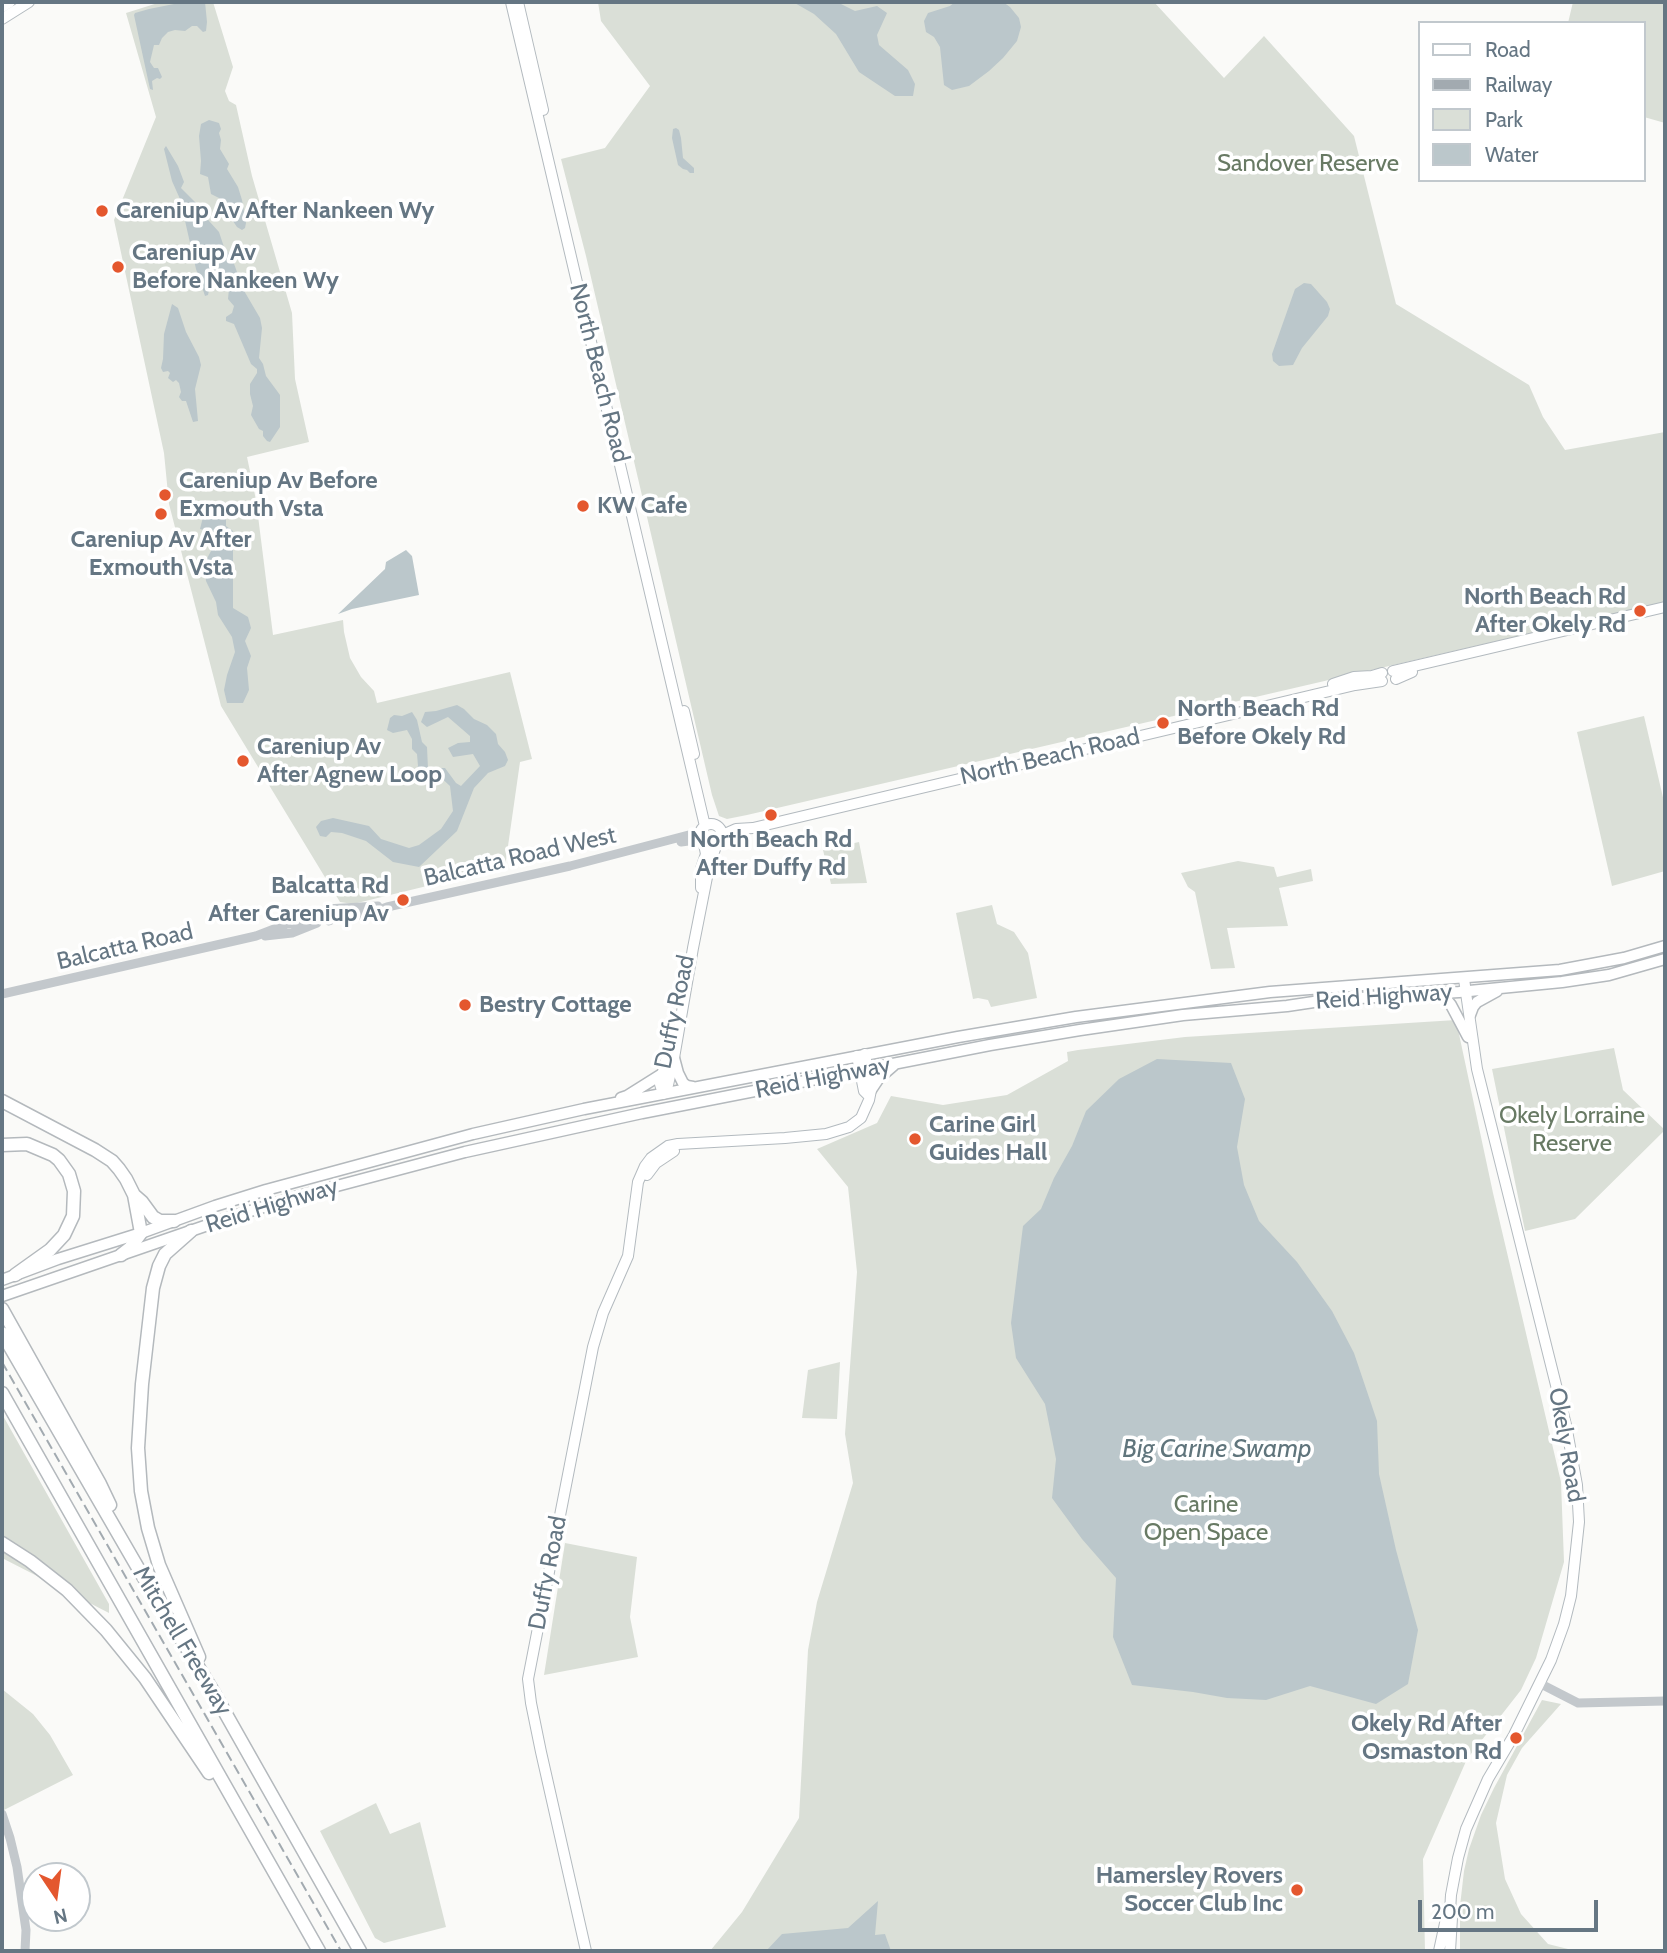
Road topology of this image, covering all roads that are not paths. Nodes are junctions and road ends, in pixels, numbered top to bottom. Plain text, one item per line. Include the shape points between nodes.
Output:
1 (10, 2) edge
2 (29, 2) edge
3 (511, 2) edge
4 (519, 2) edge
5 (2, 7) edge
6 (2, 19) edge
7 (1665, 607) edge
8 (1665, 614) edge
9 (1394, 675) junction
10 (710, 835) junction
11 (387, 907) junction
12 (326, 909) junction
13 (316, 919) junction
14 (330, 921) junction
15 (1665, 946) edge
16 (1665, 959) edge
17 (1460, 979) junction
18 (1503, 988) junction
19 (1463, 991) junction
20 (1436, 993) junction
21 (2, 994) edge
22 (1470, 1015) junction
23 (1470, 1042) junction
24 (861, 1055) junction
25 (674, 1058) junction
26 (897, 1063) junction
27 (864, 1070) junction
28 (662, 1074) junction
29 (693, 1087) junction
30 (870, 1093) junction
31 (663, 1094) junction
32 (2, 1101) edge
33 (682, 1106) junction
34 (584, 1109) junction
35 (642, 1113) junction
36 (2, 1145) edge
37 (134, 1195) junction
38 (174, 1221) junction
39 (191, 1231) junction
40 (141, 1233) junction
41 (121, 1255) junction
42 (15, 1275) junction
43 (2, 1280) edge
44 (2, 1296) edge
45 (2, 1309) edge
46 (2, 1333) edge
47 (2, 1394) edge
48 (2, 1543) edge
49 (138, 1568) junction
50 (1542, 1681) junction
51 (214, 1693) junction
52 (1665, 1698) edge
53 (2, 1814) edge
54 (248, 1828) junction
55 (1450, 1911) junction
56 (25, 1951) edge
57 (319, 1951) edge
58 (360, 1951) edge
59 (586, 1951) edge
60 (1439, 1951) edge
61 (1450, 1951) edge

1 - 5 main road
2 - 6 main road
3 - 10 main road, North Beach Road
4 - 10 main road, North Beach Road
7 - 9 main road
8 - 9 main road
9 - 10 main road, North Beach Road via 1389,684 1382,677
10 - 11 street, Balcatta Road West
10 - 25 main road, Duffy Road via 710,862
10 - 28 main road, Duffy Road
11 - 12 street, Balcatta Road West
11 - 14 street, Balcatta Road West
12 - 13 street via 317,910
12 - 14 street
13 - 14 street via 323,925
13 - 21 street, Balcatta Road
15 - 17 highway, Reid Highway via 1581,967
16 - 18 highway, Reid Highway via 1583,979
17 - 19 main road, Okely Road
17 - 24 highway, Reid Highway via 1182,1002
18 - 19 highway, Reid Highway
18 - 22 highway via 1477,1002
19 - 20 highway, Reid Highway
19 - 22 main road, Okely Road
19 - 23 main road, Okely Road
20 - 23 highway via 1451,1005
20 - 26 highway, Reid Highway via 1183,1015
22 - 23 main road, Okely Road
23 - 50 main road, Okely Road via 1577,1485 1578,1532 1571,1596
24 - 27 main road
24 - 29 highway, Reid Highway
25 - 29 highway via 683,1083
25 - 31 main road, Duffy Road
26 - 27 highway, Reid Highway
26 - 30 highway
27 - 30 main road
27 - 33 highway, Reid Highway
28 - 31 main road, Duffy Road
28 - 34 highway via 627,1096
29 - 31 highway, Reid Highway
30 - 59 main road, Duffy Road via 856,1123 836,1131 668,1146 651,1158 638,1182 628,1255 593,1347 528,1679
31 - 33 highway via 666,1101
31 - 34 highway, Reid Highway
31 - 35 highway
32 - 37 highway via 112,1161
33 - 35 highway, Reid Highway
34 - 38 highway, Reid Highway via 317,1176
35 - 39 highway, Reid Highway via 387,1173
36 - 42 highway via 27,1144 53,1155 69,1174 74,1191 73,1216 64,1235
37 - 38 highway via 156,1220
37 - 40 highway
38 - 40 highway, Reid Highway
39 - 41 highway, Reid Highway
39 - 51 highway via 165,1254 153,1288 138,1448 141,1491 159,1565
40 - 41 highway
40 - 42 highway, Reid Highway
41 - 44 highway, Reid Highway
42 - 43 highway, Reid Highway
45 - 49 highway via 100,1484
46 - 49 highway, Mitchell Freeway
47 - 54 highway, Mitchell Freeway
48 - 54 highway via 67,1590 106,1630 145,1678
49 - 51 highway, Mitchell Freeway
50 - 52 street via 1583,1699
50 - 55 main road, Okely Road via 1466,1829
51 - 58 highway, Mitchell Freeway
53 - 56 street via 17,1867
54 - 57 highway, Mitchell Freeway
55 - 60 main road, Okely Road
55 - 61 main road, Okely Road

